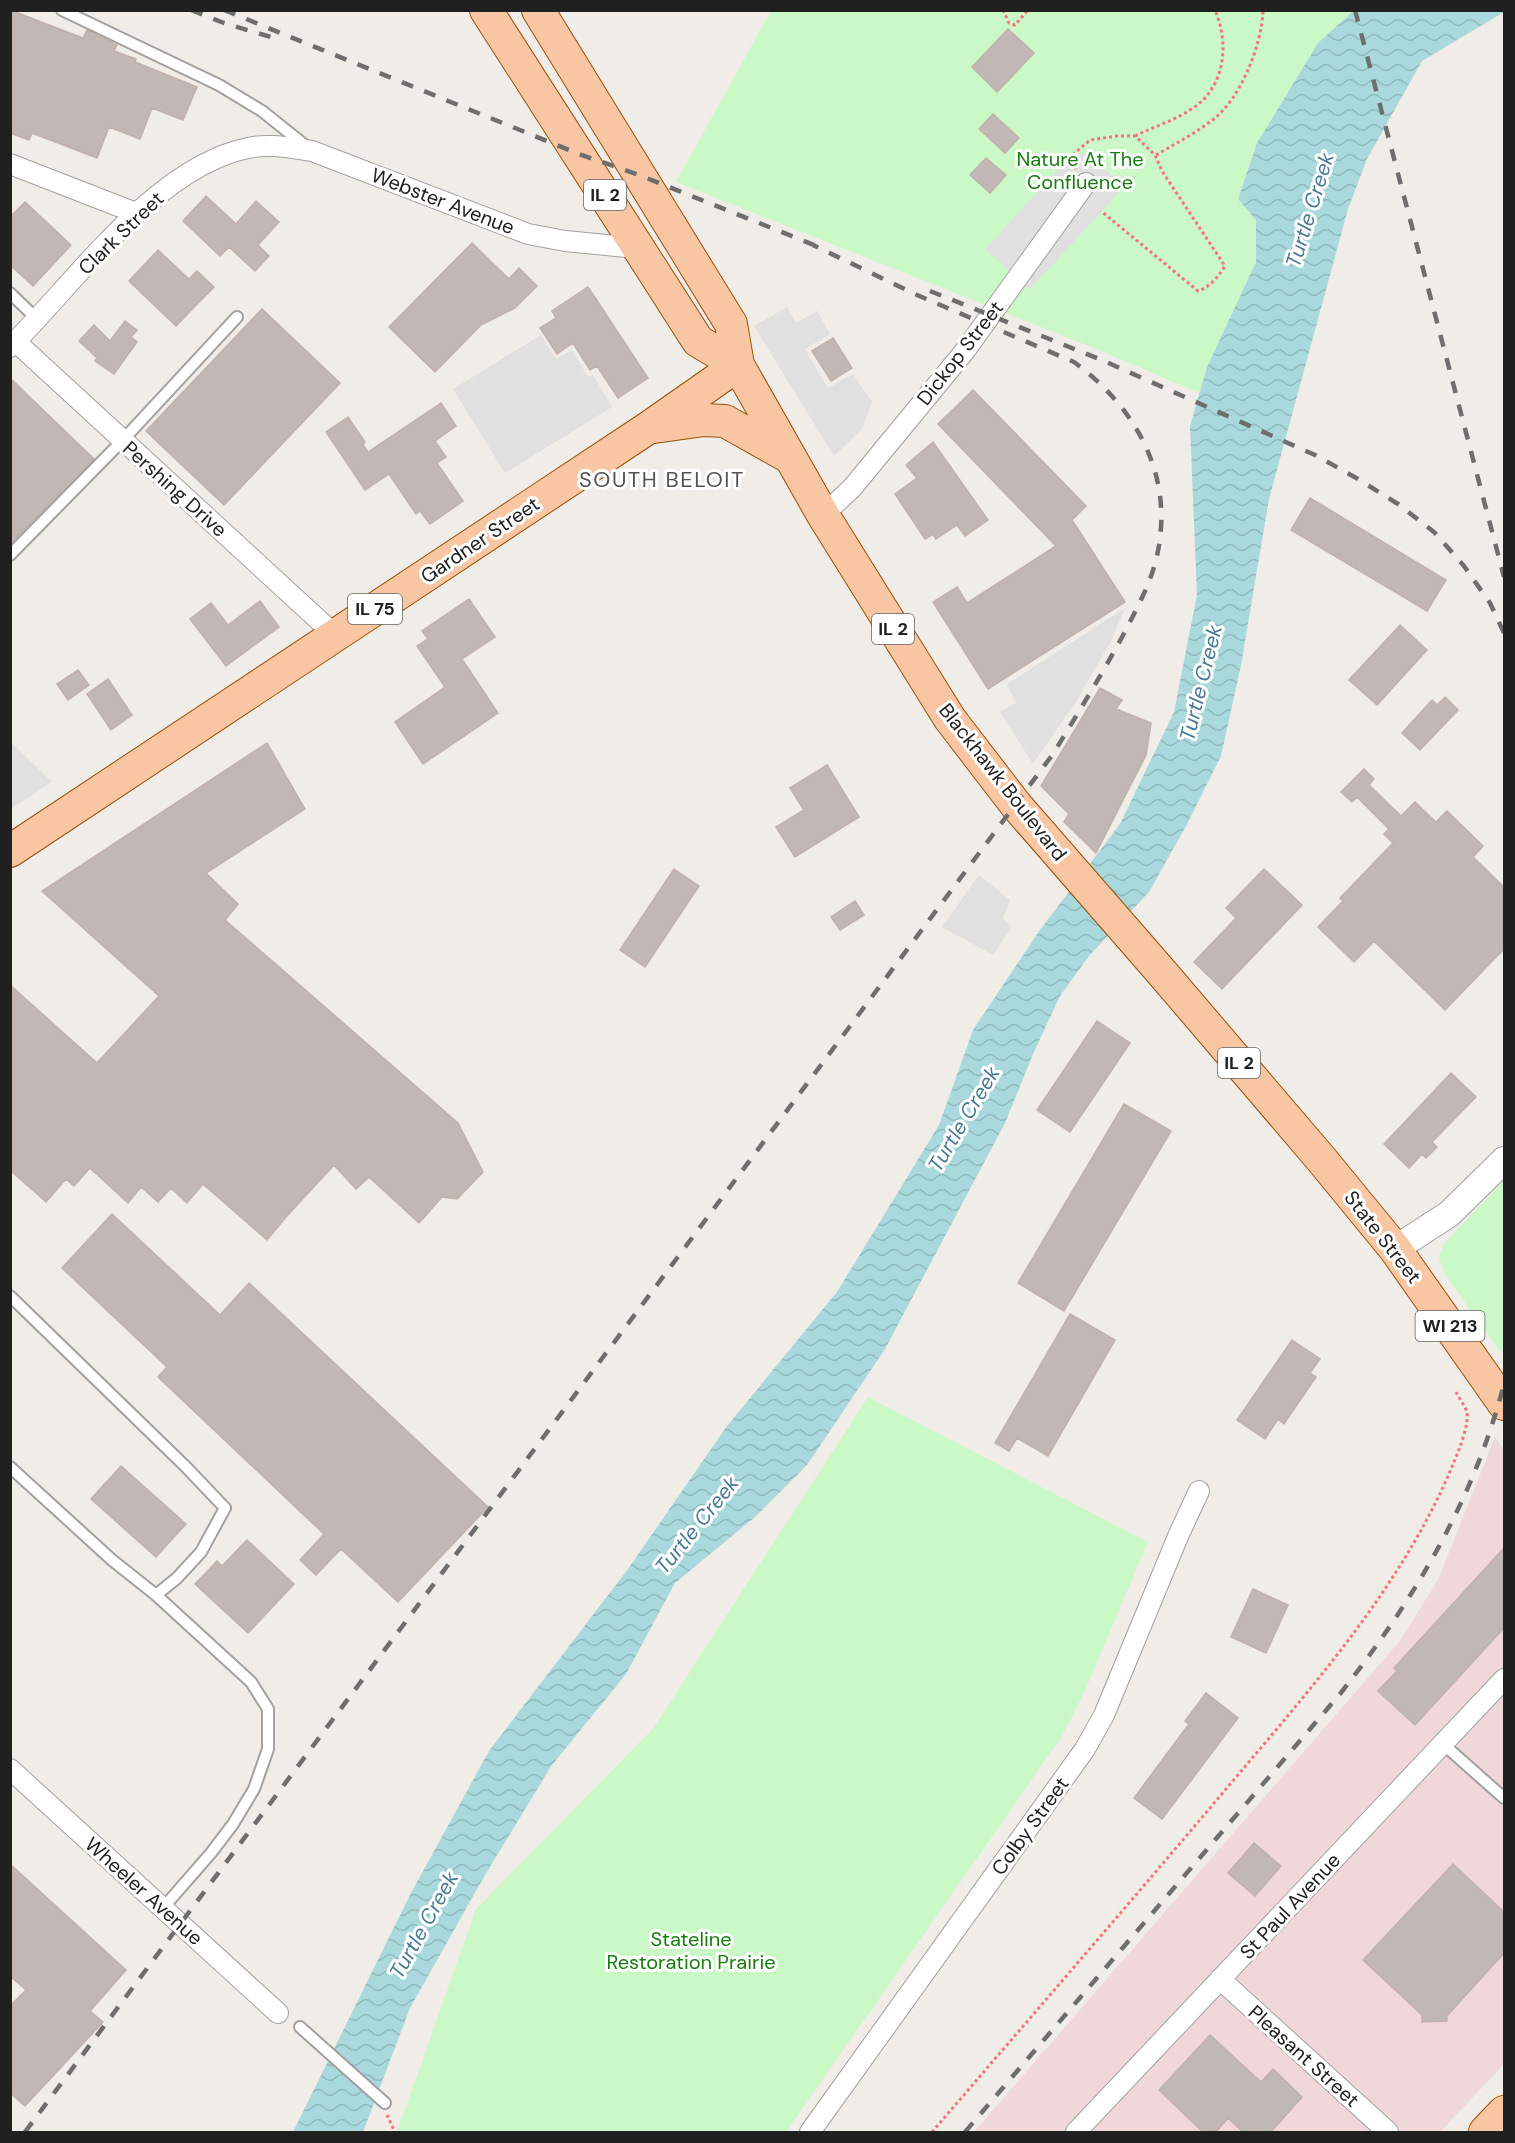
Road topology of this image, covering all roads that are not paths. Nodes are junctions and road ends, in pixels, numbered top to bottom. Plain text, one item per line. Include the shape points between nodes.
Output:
1 (62, 10) edge
2 (486, 10) edge
3 (538, 10) edge
4 (250, 147) joint
5 (312, 152) junction
6 (10, 164) edge
7 (1086, 183) road end
8 (136, 213) junction
9 (637, 248) junction
10 (10, 293) edge
11 (237, 317) dead end
12 (37, 319) junction
13 (13, 344) edge
14 (738, 365) junction
15 (648, 428) junction
16 (122, 441) junction
17 (789, 457) junction
18 (823, 515) junction
19 (10, 555) edge
20 (335, 635) junction
21 (10, 851) edge
22 (1322, 1160) joint
23 (1504, 1160) edge
24 (1395, 1249) junction
25 (10, 1296) edge
26 (1504, 1404) edge
27 (10, 1467) edge
28 (1199, 1491) dead end
29 (156, 1595) junction
30 (1504, 1679) edge
31 (1443, 1744) junction
32 (10, 1769) edge
33 (1504, 1798) edge
34 (163, 1908) junction
35 (1220, 1979) junction
36 (278, 2013) dead end
37 (300, 2027) dead end
38 (385, 2103) dead end
39 (1504, 2112) edge
40 (810, 2133) edge
41 (1076, 2133) edge
42 (1388, 2133) edge
43 (1485, 2133) edge

1 - 5 lane via 219,85 262,111
2 - 9 main road, IL 2
3 - 14 main road, Blackhawk Boulevard / IL 2 via 731,324
4 - 5 street, Webster Avenue via 281,146
4 - 8 street, Clark Street via 195,168
5 - 9 street, Webster Avenue via 528,234
6 - 8 street
7 - 18 street, Dickop Street via 964,352 852,488
8 - 12 street, Clark Street
9 - 14 main road, IL 2 via 698,341
10 - 12 lane
11 - 16 lane
12 - 13 street, Clark Street
13 - 16 street, Pershing Drive
14 - 15 main road, Gardner Street / IL 75
14 - 17 main road, Blackhawk Boulevard / IL 2
15 - 17 main road via 725,421
15 - 20 main road, Gardner Street / IL 75
16 - 19 lane
16 - 20 street, Pershing Drive
17 - 18 main road, Blackhawk Boulevard / IL 2
18 - 22 main road, Blackhawk Boulevard / IL 2 via 951,719 1016,806
20 - 21 main road, Gardner Street / IL 75
22 - 24 main road, State Street / WI 213
23 - 24 street via 1449,1214
24 - 26 main road, State Street / WI 213
25 - 29 lane via 225,1508 201,1552
27 - 29 lane
28 - 40 street, Colby Street via 1091,1740
29 - 34 lane via 251,1682 267,1709 268,1749 254,1789 233,1824
30 - 31 street, St Paul Avenue
31 - 33 lane
31 - 35 street, St Paul Avenue
32 - 34 street, Wheeler Avenue
34 - 36 street, Wheeler Avenue
35 - 41 street, St Paul Avenue
35 - 42 street, Pleasant Street
37 - 38 lane
39 - 43 main road

